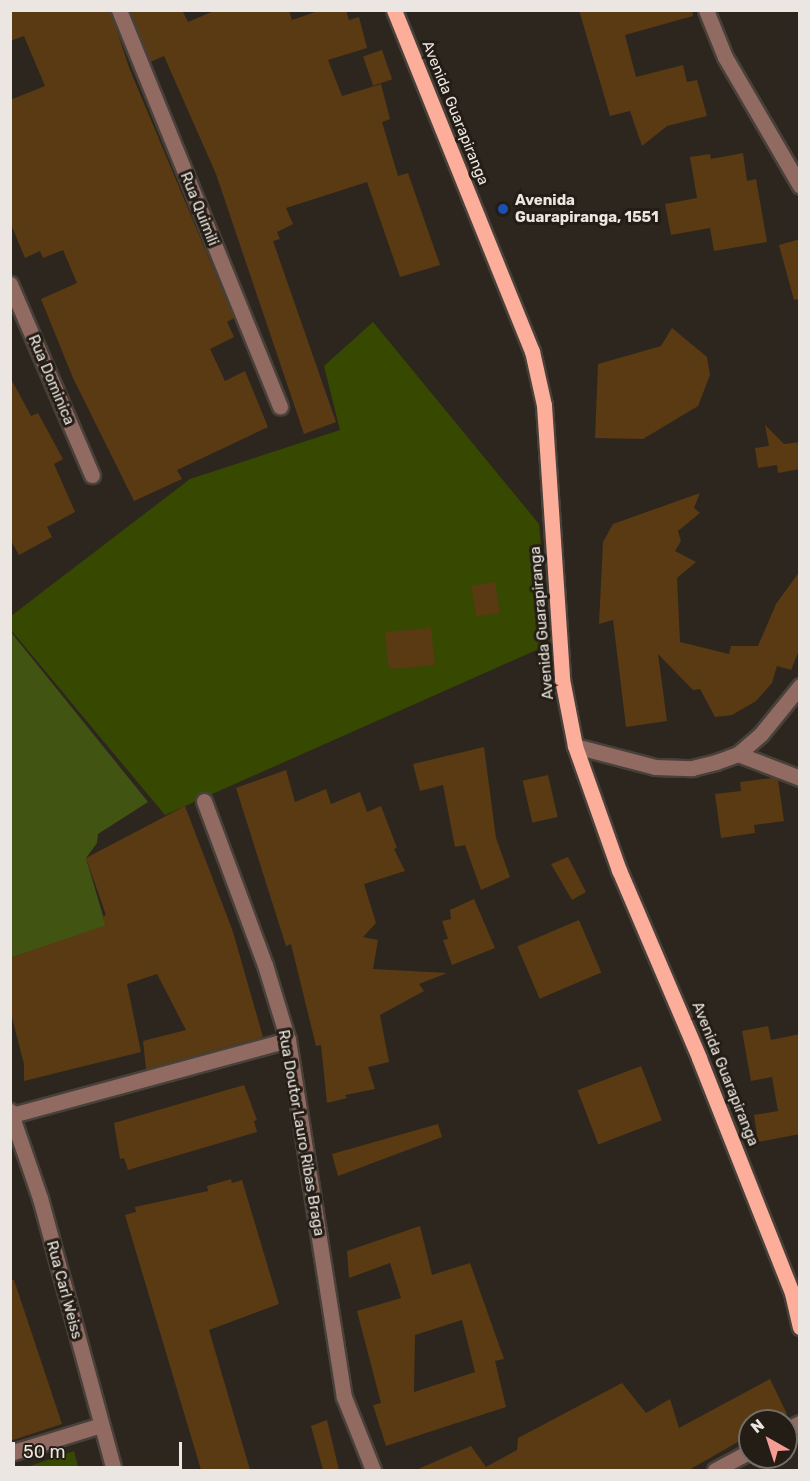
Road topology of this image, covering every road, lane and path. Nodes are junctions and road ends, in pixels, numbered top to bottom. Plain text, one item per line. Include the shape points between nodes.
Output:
1 (119, 10) edge
2 (394, 10) edge
3 (706, 10) edge
4 (800, 186) edge
5 (10, 284) edge
6 (280, 407) dead end
7 (92, 475) dead end
8 (800, 687) edge
9 (575, 746) junction
10 (738, 754) junction
11 (800, 778) edge
12 (204, 801) dead end
13 (288, 1040) junction
14 (11, 1113) edge
15 (796, 1292) edge
16 (800, 1327) edge
17 (101, 1425) junction
18 (10, 1453) edge
19 (738, 1458) edge
20 (114, 1470) edge
21 (373, 1470) edge
22 (715, 1470) edge

1 - 6 street, Rua Quimili
2 - 9 main road, Avenida Guarapiranga via 532,351 544,405 562,679
3 - 4 street via 741,86
5 - 7 street, Rua Dominica
8 - 10 street via 761,734
9 - 10 street via 655,767 692,768
9 - 15 main road, Avenida Guarapiranga via 619,870
10 - 11 street
12 - 13 street, Rua Doutor Lauro Ribas Braga via 265,965
13 - 14 street
13 - 21 street, Rua Doutor Lauro Ribas Braga via 344,1397
14 - 17 street, Rua Carl Weiss via 40,1198
15 - 16 main road, Avenida Guarapiranga
17 - 18 street
17 - 20 street, Rua Carl Weiss
19 - 22 street

